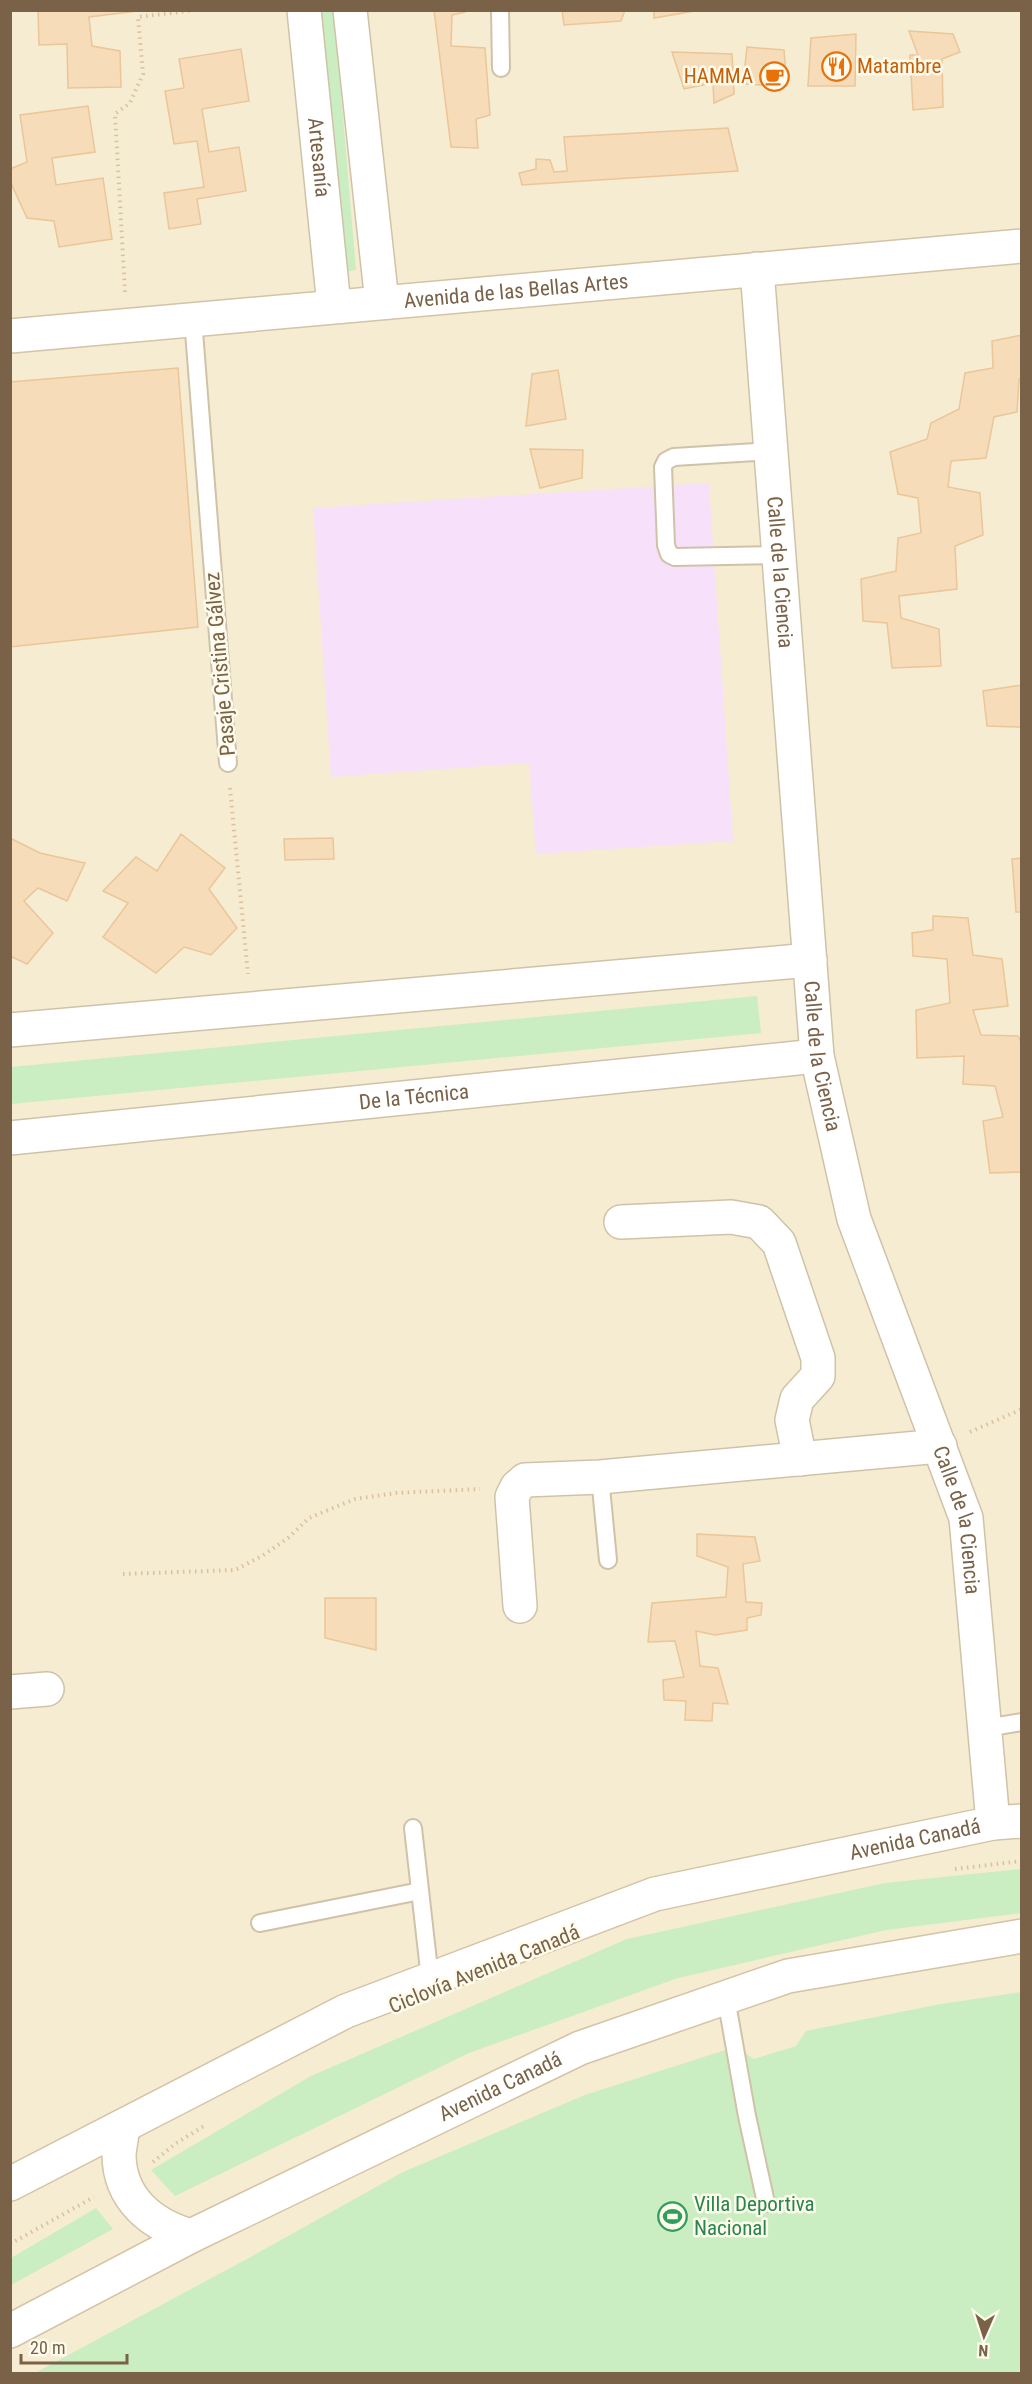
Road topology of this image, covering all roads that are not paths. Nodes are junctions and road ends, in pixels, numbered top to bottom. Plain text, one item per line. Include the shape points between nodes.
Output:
1 (304, 10) edge
2 (350, 10) edge
3 (500, 10) edge
4 (501, 68) dead end
5 (1022, 246) edge
6 (757, 269) junction
7 (382, 302) junction
8 (334, 306) junction
9 (193, 319) junction
10 (10, 336) edge
11 (771, 451) junction
12 (779, 555) junction
13 (228, 763) road end
14 (810, 960) junction
15 (10, 1030) edge
16 (817, 1056) junction
17 (10, 1138) edge
18 (621, 1222) dead end
19 (940, 1446) junction
20 (800, 1460) junction
21 (600, 1477) junction
22 (608, 1560) dead end
23 (520, 1606) dead end
24 (47, 1689) dead end
25 (10, 1692) edge
26 (1022, 1722) edge
27 (986, 1728) junction
28 (1007, 1822) edge
29 (413, 1828) dead end
30 (420, 1891) junction
31 (260, 1923) dead end
32 (1022, 1936) edge
33 (430, 1979) junction
34 (726, 1998) junction
35 (123, 2126) junction
36 (10, 2184) edge
37 (766, 2203) dead end
38 (191, 2236) junction
39 (10, 2331) edge

1 - 8 street, Artesanía
2 - 7 street
3 - 4 lane
5 - 6 street, Avenida de las Bellas Artes
6 - 7 street, Avenida de las Bellas Artes
6 - 11 street, Calle de la Ciencia
7 - 8 street, Avenida de las Bellas Artes
8 - 9 street, Avenida de las Bellas Artes
9 - 10 street, Avenida de las Bellas Artes
9 - 13 lane, Pasaje Cristina Gálvez
11 - 12 street, Calle de la Ciencia
11 - 12 lane via 666,460 666,545 675,557
12 - 14 street, Calle de la Ciencia
14 - 15 street
14 - 16 street, Calle de la Ciencia
16 - 17 street, De la Técnica
16 - 19 street, Calle de la Ciencia via 854,1219
18 - 20 street via 731,1217 759,1222 779,1243 818,1358 818,1376 797,1399 792,1420
19 - 20 street
19 - 27 street, Calle de la Ciencia via 966,1518
20 - 21 street
21 - 22 lane
21 - 23 street via 525,1480 517,1487 512,1497
24 - 25 street
26 - 27 lane
27 - 28 street, Calle de la Ciencia
28 - 33 street, Avenida Canadá via 655,1894
29 - 30 lane
30 - 31 lane
30 - 33 lane
32 - 34 street, Avenida Canadá via 788,1976
33 - 35 street, Avenida Canadá via 346,2011
34 - 37 lane
34 - 38 street, Avenida Canadá via 580,2048
35 - 36 street, Avenida Canadá
35 - 38 street via 119,2156 125,2185 136,2203 151,2219
38 - 39 street, Avenida Canadá

